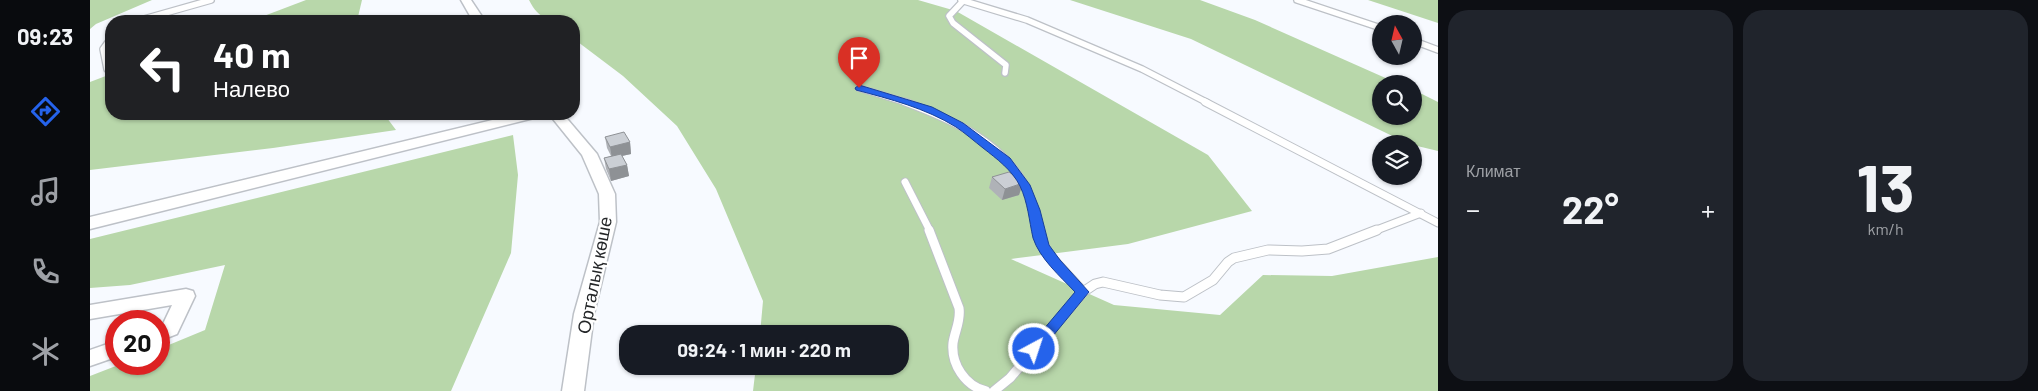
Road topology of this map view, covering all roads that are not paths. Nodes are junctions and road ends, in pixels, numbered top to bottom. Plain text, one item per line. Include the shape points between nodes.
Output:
1 (211, 0) edge
2 (466, 0) edge
3 (962, 0) edge
4 (1297, 0) edge
5 (158, 15) edge
6 (473, 15) edge
7 (1372, 25) edge
8 (1422, 44) edge
9 (1438, 50) edge
10 (1005, 73) dead end
11 (859, 88) dead end
12 (509, 120) edge
13 (561, 120) edge
14 (905, 182) dead end
15 (1421, 213) junction
16 (90, 223) edge
17 (1438, 223) edge
18 (1083, 292) junction
19 (90, 312) edge
20 (170, 329) edge
21 (105, 352) edge
22 (90, 358) edge
23 (573, 391) edge
24 (986, 391) edge
25 (994, 391) edge

1 - 5 lane
2 - 6 street
3 - 10 lane via 949,16 953,23 999,58 1006,65
3 - 15 lane via 1027,20 1142,69
4 - 7 lane
8 - 9 lane
11 - 18 lane via 929,109 960,125 1002,156 1025,185 1040,239 1048,255
12 - 16 street
13 - 23 street, Орталық көше via 589,154 608,194 608,222 584,314
14 - 24 lane via 932,235 959,308 961,320 953,346 962,376 974,387
15 - 17 lane
15 - 18 lane via 1328,249 1302,252 1268,250 1234,258 1213,280 1184,297 1103,282
18 - 25 lane via 1010,378
19 - 20 street via 186,296
21 - 22 street

